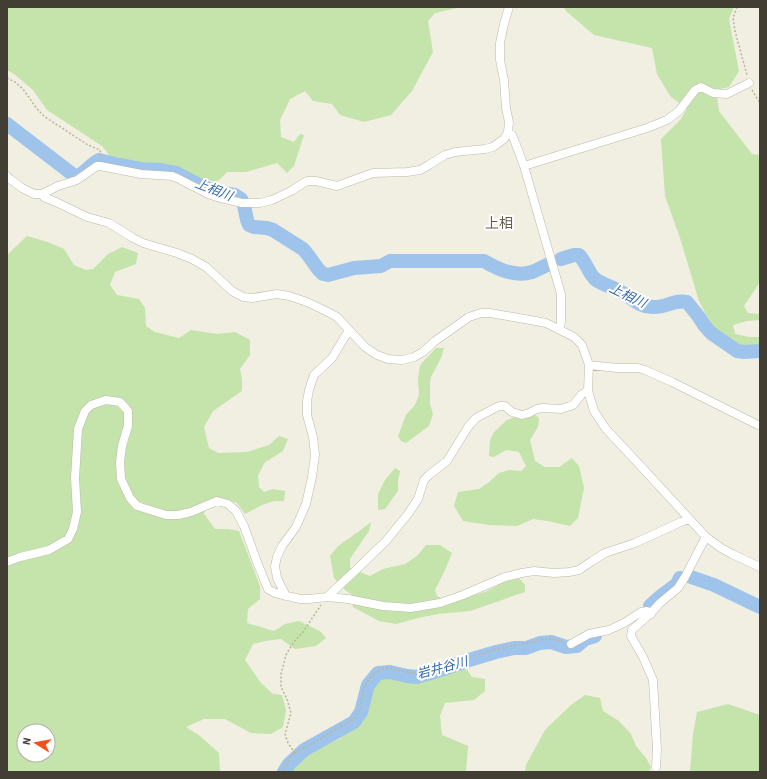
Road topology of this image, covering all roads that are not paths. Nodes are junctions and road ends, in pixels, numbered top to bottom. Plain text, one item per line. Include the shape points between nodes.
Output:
1 (509, 7) edge
2 (748, 83) road end
3 (508, 132) junction
4 (524, 166) junction
5 (7, 176) edge
6 (42, 194) junction
7 (350, 330) junction
8 (560, 330) junction
9 (590, 365) junction
10 (588, 391) junction
11 (760, 426) edge
12 (689, 519) junction
13 (706, 537) junction
14 (7, 562) edge
15 (760, 567) edge
16 (286, 596) junction
17 (326, 597) junction
18 (651, 614) junction
19 (572, 644) road end
20 (656, 767) dead end

1 - 3 street via 500,43
2 - 4 street via 727,94 713,93 701,88 695,90 679,111 667,120
3 - 4 street via 516,142
3 - 6 street via 504,139 493,147 445,155 420,170 373,173 338,186 307,181 272,200 260,203 244,203 208,194 177,178 100,166 77,180
4 - 8 street via 561,294
5 - 6 street via 22,188 34,194
6 - 7 street via 86,217 109,223 143,243 192,259 243,297 277,294 289,296 337,317
7 - 8 street via 365,347 377,355 402,360 423,352 469,317 481,313 546,323
7 - 16 street via 332,358 314,375 306,401 315,455 306,504 296,527 282,546 275,566 277,578
8 - 9 street via 574,337 582,345
9 - 10 street
9 - 11 street via 645,370
10 - 12 street via 594,411 606,429
10 - 17 street via 573,405 561,409 543,408 522,415 512,412 505,406 499,406 476,418 447,461 424,480 418,499 386,541
12 - 13 street
12 - 17 street via 605,553 579,570 554,573 534,571 505,577 440,603 411,608
13 - 15 street via 721,548
13 - 18 street via 678,588
14 - 16 street via 49,550 68,539 77,512 75,478 78,429 91,405 106,400 120,402 128,411 128,426 120,462 121,479 137,506 166,515 178,515 217,501 228,504 236,511 244,526 268,589
16 - 17 street via 300,599
18 - 19 street via 641,612 609,630 589,634
18 - 20 street via 632,630 631,636 644,657 653,680

